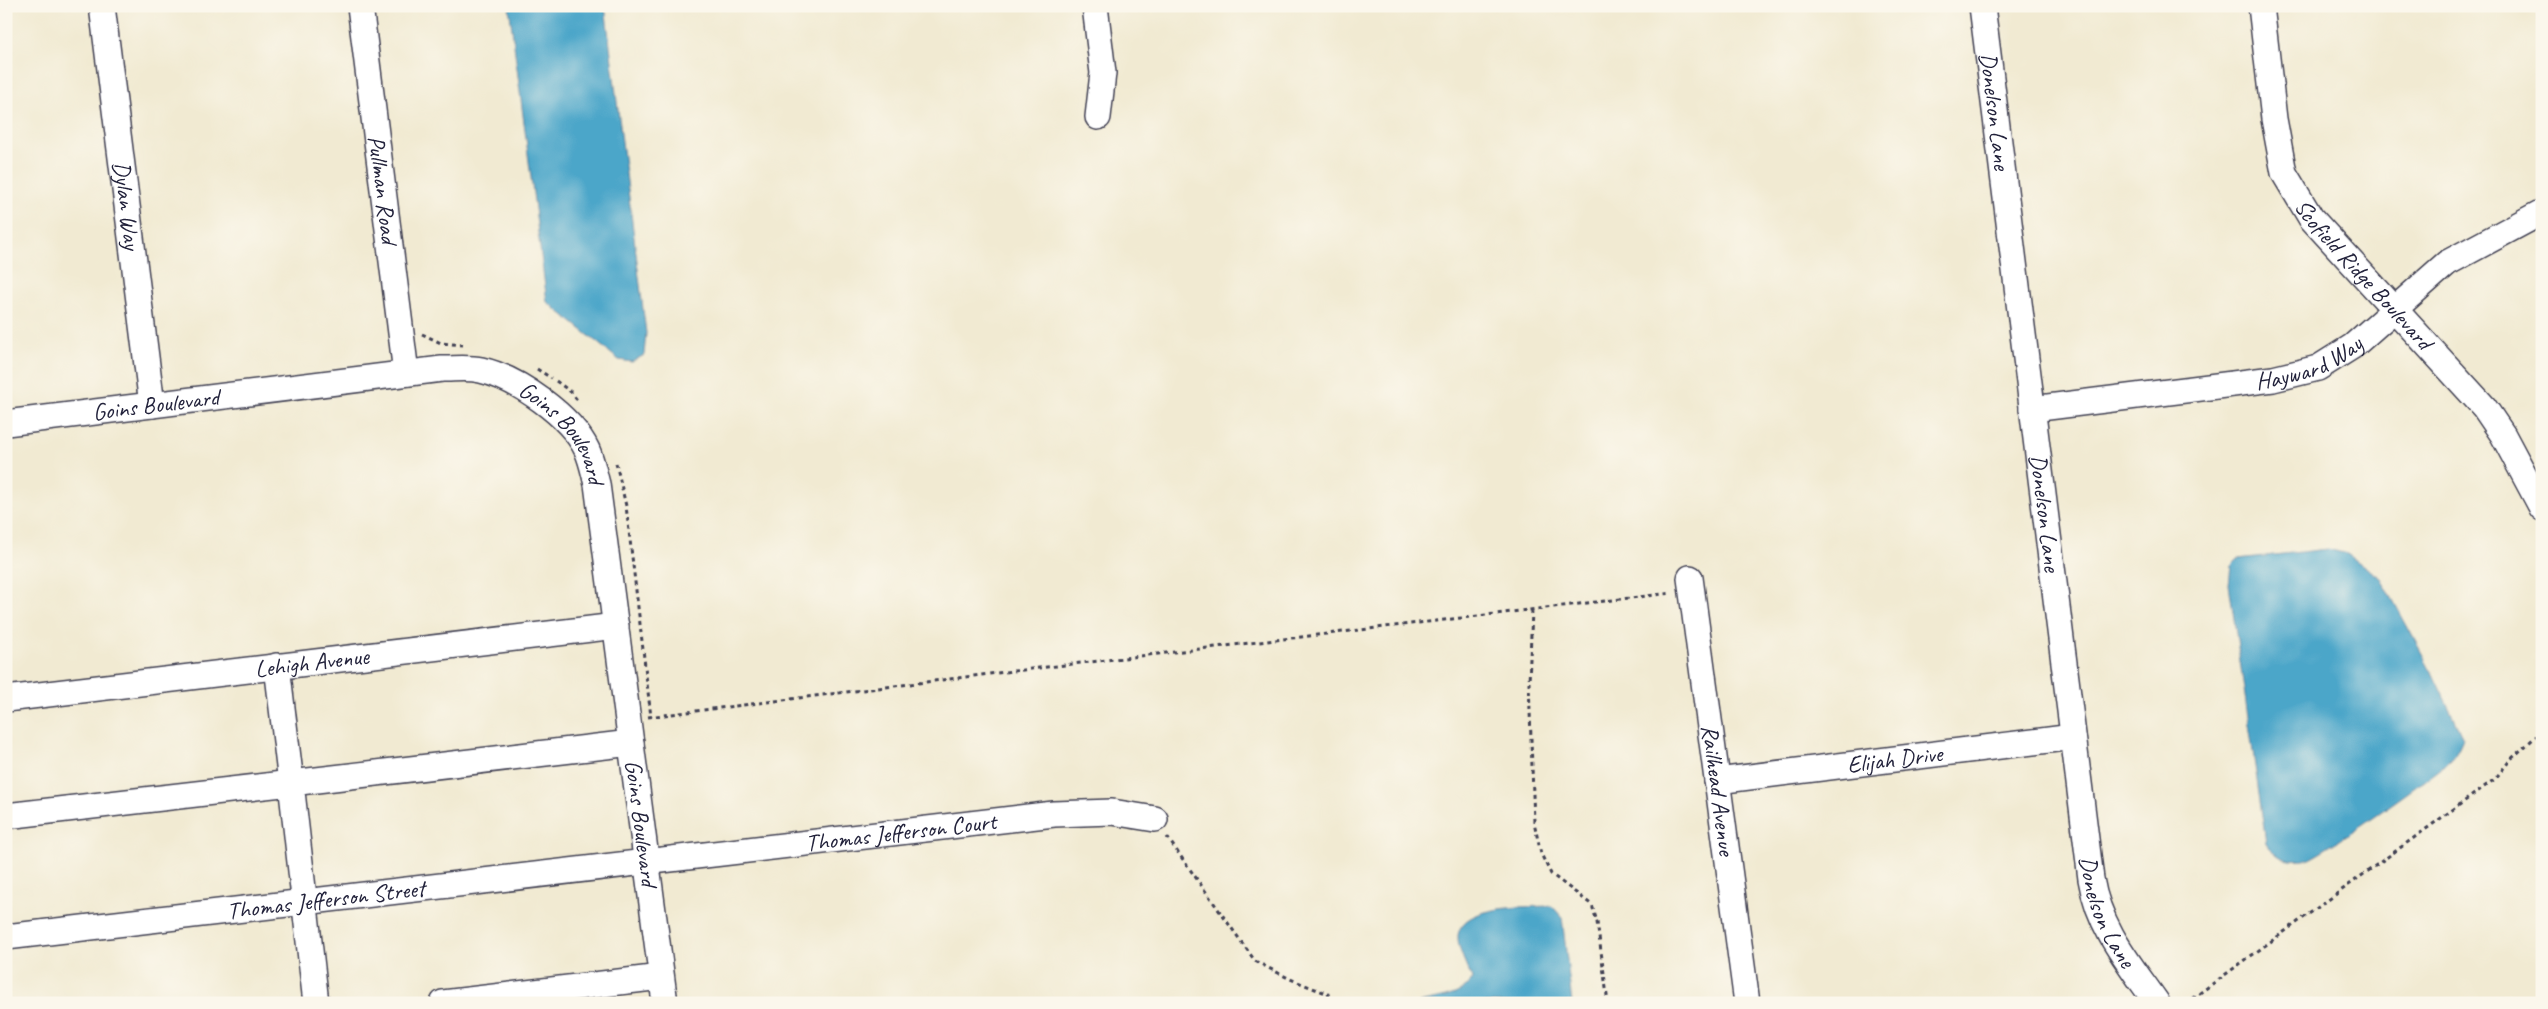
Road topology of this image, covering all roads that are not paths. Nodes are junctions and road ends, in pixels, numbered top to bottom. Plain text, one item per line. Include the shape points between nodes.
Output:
1 (102, 6) edge
2 (360, 6) edge
3 (1095, 6) edge
4 (1982, 6) edge
5 (2261, 6) edge
6 (1098, 117) dead end
7 (2542, 212) edge
8 (2394, 308) junction
9 (406, 373) junction
10 (152, 405) junction
11 (2032, 408) junction
12 (6, 423) edge
13 (2542, 508) edge
14 (1691, 585) road end
15 (616, 626) junction
16 (276, 666) junction
17 (6, 699) edge
18 (630, 731) junction
19 (2073, 737) junction
20 (1717, 781) junction
21 (291, 782) junction
22 (6, 816) edge
23 (1155, 818) road end
24 (646, 862) junction
25 (305, 902) junction
26 (6, 937) edge
27 (661, 977) junction
28 (316, 1003) edge
29 (443, 1003) edge
30 (664, 1003) edge
31 (1746, 1003) edge
32 (2157, 1003) edge

1 - 10 street, Dylan Way
2 - 9 street, Pullman Road
3 - 6 street via 1102,72
4 - 11 street, Donelson Lane
5 - 8 street, Scofield Ridge Boulevard via 2284,173 2311,218
7 - 8 street, Hayward Way via 2447,263
8 - 11 street, Hayward Way via 2353,346 2305,373
8 - 13 street, Scofield Ridge Boulevard via 2489,414
9 - 10 street, Goins Boulevard
9 - 15 street, Goins Boulevard via 470,368 494,374 516,384 550,408 578,437 587,450 597,484
10 - 12 street, Goins Boulevard
11 - 19 street, Donelson Lane
14 - 20 street, Railhead Avenue
15 - 16 street, Lehigh Avenue
15 - 18 street, Goins Boulevard
16 - 17 street, Lehigh Avenue
16 - 21 street
18 - 21 street
18 - 24 street, Goins Boulevard
19 - 20 street, Elijah Drive
19 - 32 street, Donelson Lane via 2096,905 2109,935
20 - 31 street, Railhead Avenue
21 - 22 street
21 - 25 street
23 - 24 street, Thomas Jefferson Court via 1089,811
24 - 25 street, Thomas Jefferson Street
24 - 27 street, Goins Boulevard
25 - 26 street, Thomas Jefferson Street
25 - 28 street
27 - 29 street
27 - 30 street, Goins Boulevard

